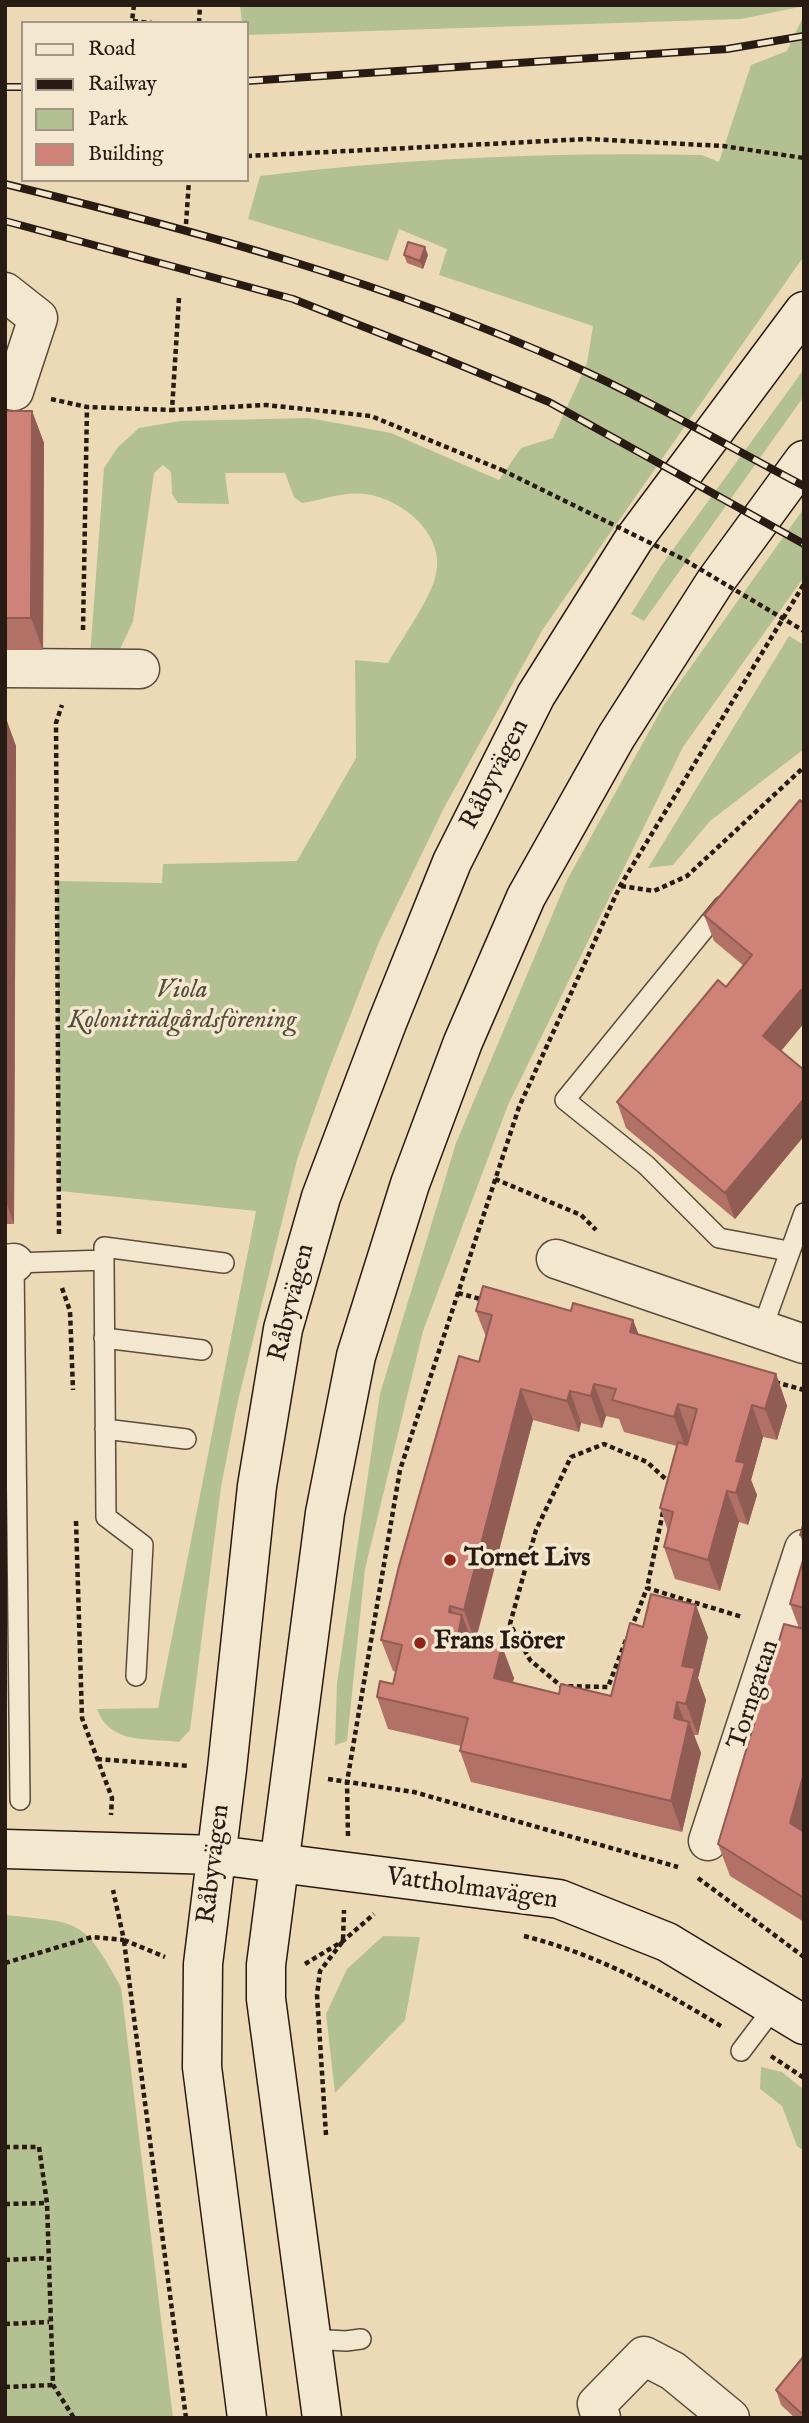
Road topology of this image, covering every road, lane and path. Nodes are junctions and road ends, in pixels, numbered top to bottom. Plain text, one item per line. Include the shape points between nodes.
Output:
1 (248, 156) edge
2 (804, 158) edge
3 (189, 182) edge
4 (186, 224) dead end
5 (5, 292) edge
6 (179, 298) dead end
7 (804, 311) edge
8 (5, 389) edge
9 (172, 410) junction
10 (804, 460) edge
11 (804, 584) edge
12 (804, 631) edge
13 (5, 668) edge
14 (78, 669) junction
15 (140, 669) dead end
16 (804, 767) edge
17 (620, 886) junction
18 (738, 887) edge
19 (804, 1213) edge
20 (788, 1251) junction
21 (556, 1259) dead end
22 (104, 1260) junction
23 (59, 1261) junction
24 (224, 1263) dead end
25 (10, 1264) edge
26 (458, 1293) junction
27 (493, 1303) edge
28 (761, 1332) junction
29 (104, 1338) junction
30 (804, 1344) edge
31 (202, 1350) dead end
32 (764, 1379) edge
33 (804, 1390) edge
34 (73, 1399) dead end
35 (105, 1429) junction
36 (186, 1439) dead end
37 (667, 1495) edge
38 (75, 1508) dead end
39 (664, 1508) edge
40 (804, 1549) edge
41 (647, 1588) junction
42 (776, 1627) junction
43 (136, 1676) dead end
44 (346, 1782) junction
45 (20, 1800) dead end
46 (5, 1849) edge
47 (110, 1853) junction
48 (217, 1855) junction
49 (696, 1855) joint
50 (279, 1863) junction
51 (349, 1872) junction
52 (695, 1877) dead end
53 (385, 1914) dead end
54 (512, 1933) dead end
55 (124, 1940) junction
56 (343, 1941) junction
57 (804, 1957) edge
58 (5, 1963) edge
59 (789, 2015) edge
60 (745, 2047) junction
61 (804, 2078) edge
62 (326, 2140) dead end
63 (5, 2147) edge
64 (47, 2203) junction
65 (5, 2204) edge
66 (47, 2258) junction
67 (5, 2260) edge
68 (49, 2322) junction
69 (5, 2324) edge
70 (311, 2339) junction
71 (361, 2339) dead end
72 (53, 2385) junction
73 (5, 2387) edge
74 (74, 2418) edge
75 (186, 2418) edge
76 (247, 2418) edge
77 (322, 2418) edge
78 (601, 2418) edge
79 (730, 2418) edge

1 - 2 path via 588,139 723,146
3 - 4 path
5 - 8 main road via 38,318 14,391
6 - 9 path
7 - 48 main road, Råbyvägen via 634,539 536,695 453,862 382,1036 321,1197 283,1329 257,1486
9 - 12 path, bridge via 266,405 371,416 502,470 683,559
9 - 14 path via 87,407 83,647
10 - 50 main road via 715,582 630,715 532,885 434,1119 356,1356 325,1513
11 - 17 path
13 - 14 main road
14 - 15 main road
14 - 23 path via 56,723
16 - 17 path via 687,876 654,891
17 - 26 path via 519,1107
18 - 20 lane via 565,1100 646,1165 719,1238
19 - 20 lane
20 - 28 lane
21 - 28 main road
22 - 23 lane
22 - 24 lane via 104,1247
22 - 29 lane
23 - 25 lane
23 - 34 path via 59,1278 70,1311
25 - 45 lane
26 - 27 path
26 - 44 path via 400,1470
28 - 30 main road
29 - 31 lane
29 - 35 lane
32 - 33 path
35 - 36 lane
35 - 43 lane via 106,1517 143,1545
37 - 41 path via 670,1482 646,1462 604,1444 571,1457 536,1530 510,1624 530,1660 561,1686 608,1686
38 - 47 path via 82,1718 112,1798
39 - 41 path
40 - 42 main road, Torngatan
41 - 42 path
42 - 49 main road, Torngatan
44 - 49 path via 414,1792
44 - 51 path
46 - 47 main road, Vattholmavägen
47 - 48 main road, Vattholmavägen
47 - 55 path
48 - 50 main road, Vattholmavägen
48 - 76 main road, Råbyvägen via 203,1964 202,2067
50 - 51 main road, Vattholmavägen
50 - 70 main road via 266,1998
51 - 56 path
51 - 59 main road, Vattholmavägen via 559,1899 667,1942
52 - 57 path
53 - 56 path via 373,1914
54 - 60 path via 563,1946 659,1988
55 - 58 path via 92,1937
55 - 75 path
56 - 62 path via 320,1970 317,1995
59 - 60 lane
60 - 61 path
63 - 64 path via 39,2147
64 - 65 path
64 - 66 path
66 - 67 path
66 - 68 path
68 - 69 path
68 - 72 path
70 - 71 lane
70 - 77 main road
72 - 73 path
72 - 74 path
78 - 79 main road via 597,2404 644,2356 673,2371

